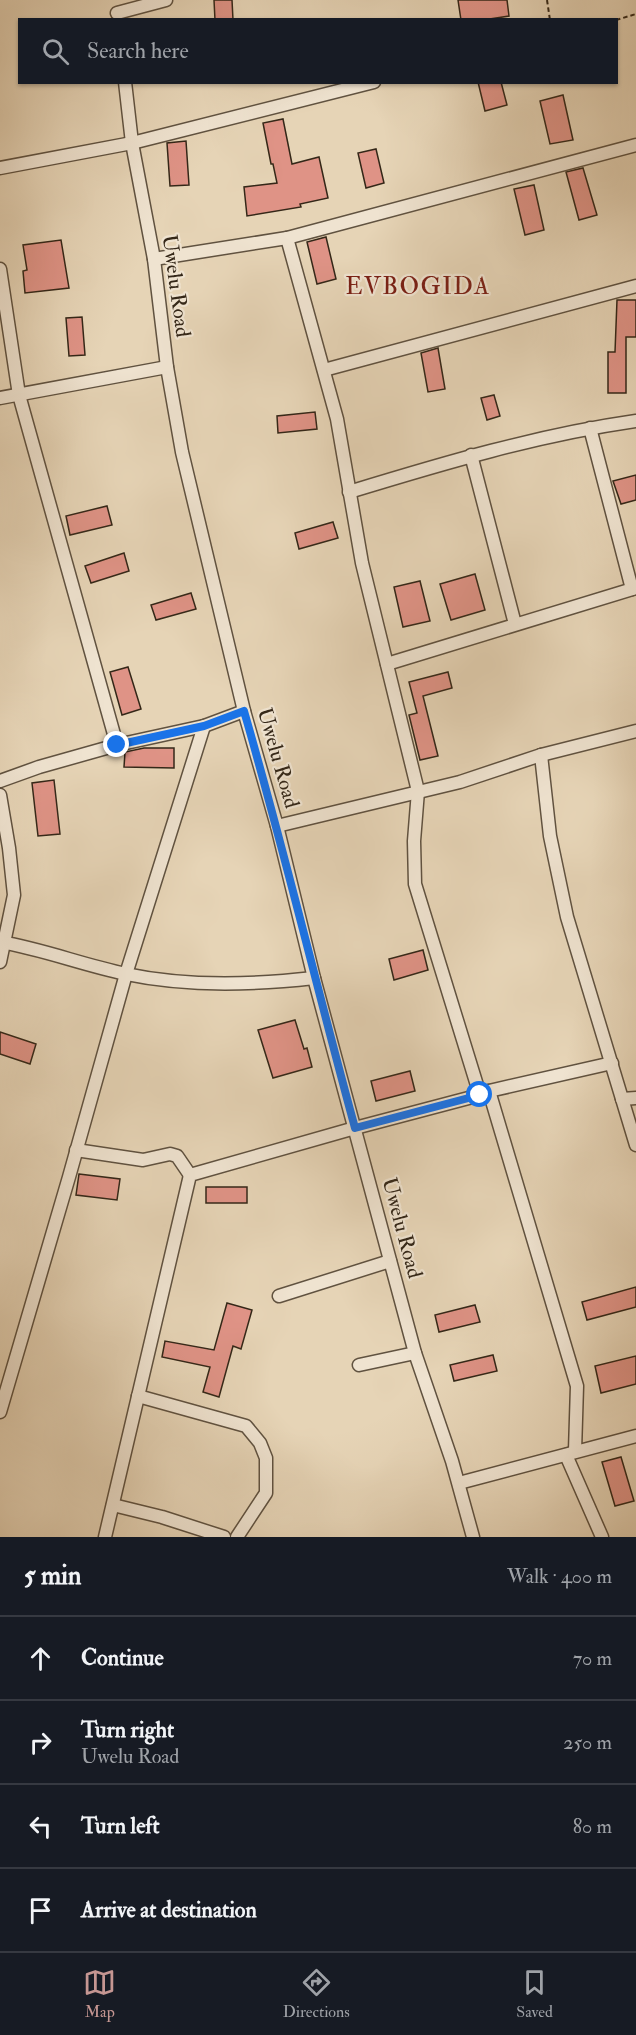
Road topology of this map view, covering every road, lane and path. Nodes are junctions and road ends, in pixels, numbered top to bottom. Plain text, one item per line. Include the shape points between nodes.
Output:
1 (115, 0) edge
2 (166, 0) edge
3 (547, 0) edge
4 (636, 14) edge
5 (117, 16) edge
6 (550, 18) edge
7 (618, 19) edge
8 (125, 84) edge
9 (366, 84) edge
10 (132, 144) junction
11 (636, 145) edge
12 (0, 168) edge
13 (287, 238) junction
14 (154, 259) junction
15 (0, 269) edge
16 (636, 286) edge
17 (167, 367) junction
18 (324, 370) junction
19 (19, 395) junction
20 (0, 398) edge
21 (636, 421) edge
22 (590, 428) junction
23 (471, 455) junction
24 (349, 492) junction
25 (634, 589) edge
26 (515, 624) junction
27 (387, 664) junction
28 (244, 711) junction
29 (204, 726) junction
30 (636, 731) edge
31 (117, 745) junction
32 (541, 755) junction
33 (0, 782) edge
34 (418, 791) junction
35 (0, 795) edge
36 (277, 826) junction
37 (3, 942) edge
38 (0, 962) edge
39 (126, 974) junction
40 (314, 978) junction
41 (612, 1063) junction
42 (485, 1093) junction
43 (636, 1098) edge
44 (622, 1099) junction
45 (355, 1128) junction
46 (636, 1145) edge
47 (76, 1150) junction
48 (190, 1175) junction
49 (390, 1262) junction
50 (279, 1296) dead end
51 (415, 1353) junction
52 (359, 1365) dead end
53 (138, 1396) junction
54 (0, 1412) edge
55 (636, 1436) edge
56 (571, 1453) junction
57 (459, 1483) junction
58 (113, 1505) junction
59 (105, 1537) edge
60 (224, 1537) edge
61 (237, 1537) edge
62 (473, 1537) edge
63 (602, 1537) edge

1 - 5 street
2 - 5 street
3 - 6 path
4 - 7 path
8 - 10 street, Uwelu Road
9 - 10 street
10 - 12 street
10 - 14 street, Uwelu Road
11 - 13 street
13 - 14 street
13 - 18 street
14 - 17 street, Uwelu Road
15 - 19 street
16 - 18 street
17 - 19 street
17 - 28 street, Uwelu Road via 182,452
18 - 24 street
19 - 20 street
19 - 31 street
21 - 22 street
22 - 23 street
22 - 25 street
23 - 24 street
23 - 26 street
24 - 27 street
25 - 26 street
26 - 27 street
27 - 34 street
28 - 29 street
28 - 36 street, Uwelu Road
29 - 31 street
29 - 39 street
30 - 32 street
31 - 33 street
32 - 34 street via 460,782
32 - 41 street via 550,836 567,916
34 - 36 street
34 - 42 street via 415,884
35 - 37 street via 14,895
36 - 40 street, Uwelu Road
37 - 38 street
37 - 39 street
39 - 40 street via 176,982 270,983
39 - 47 street
40 - 45 street, Uwelu Road
41 - 42 street
41 - 44 street
42 - 45 street
42 - 56 street via 577,1386
43 - 44 street
44 - 46 street
45 - 48 street
45 - 49 street, Uwelu Road
47 - 48 street via 143,1160 170,1154 177,1156
47 - 54 street
48 - 53 street
49 - 50 street
49 - 51 street, Uwelu Road
51 - 52 street
51 - 57 street, Uwelu Road
53 - 58 street
53 - 61 street via 246,1426 260,1443 267,1458 266,1493
55 - 56 street
56 - 57 street
56 - 63 street
57 - 62 street, Uwelu Road
58 - 59 street
58 - 60 street

